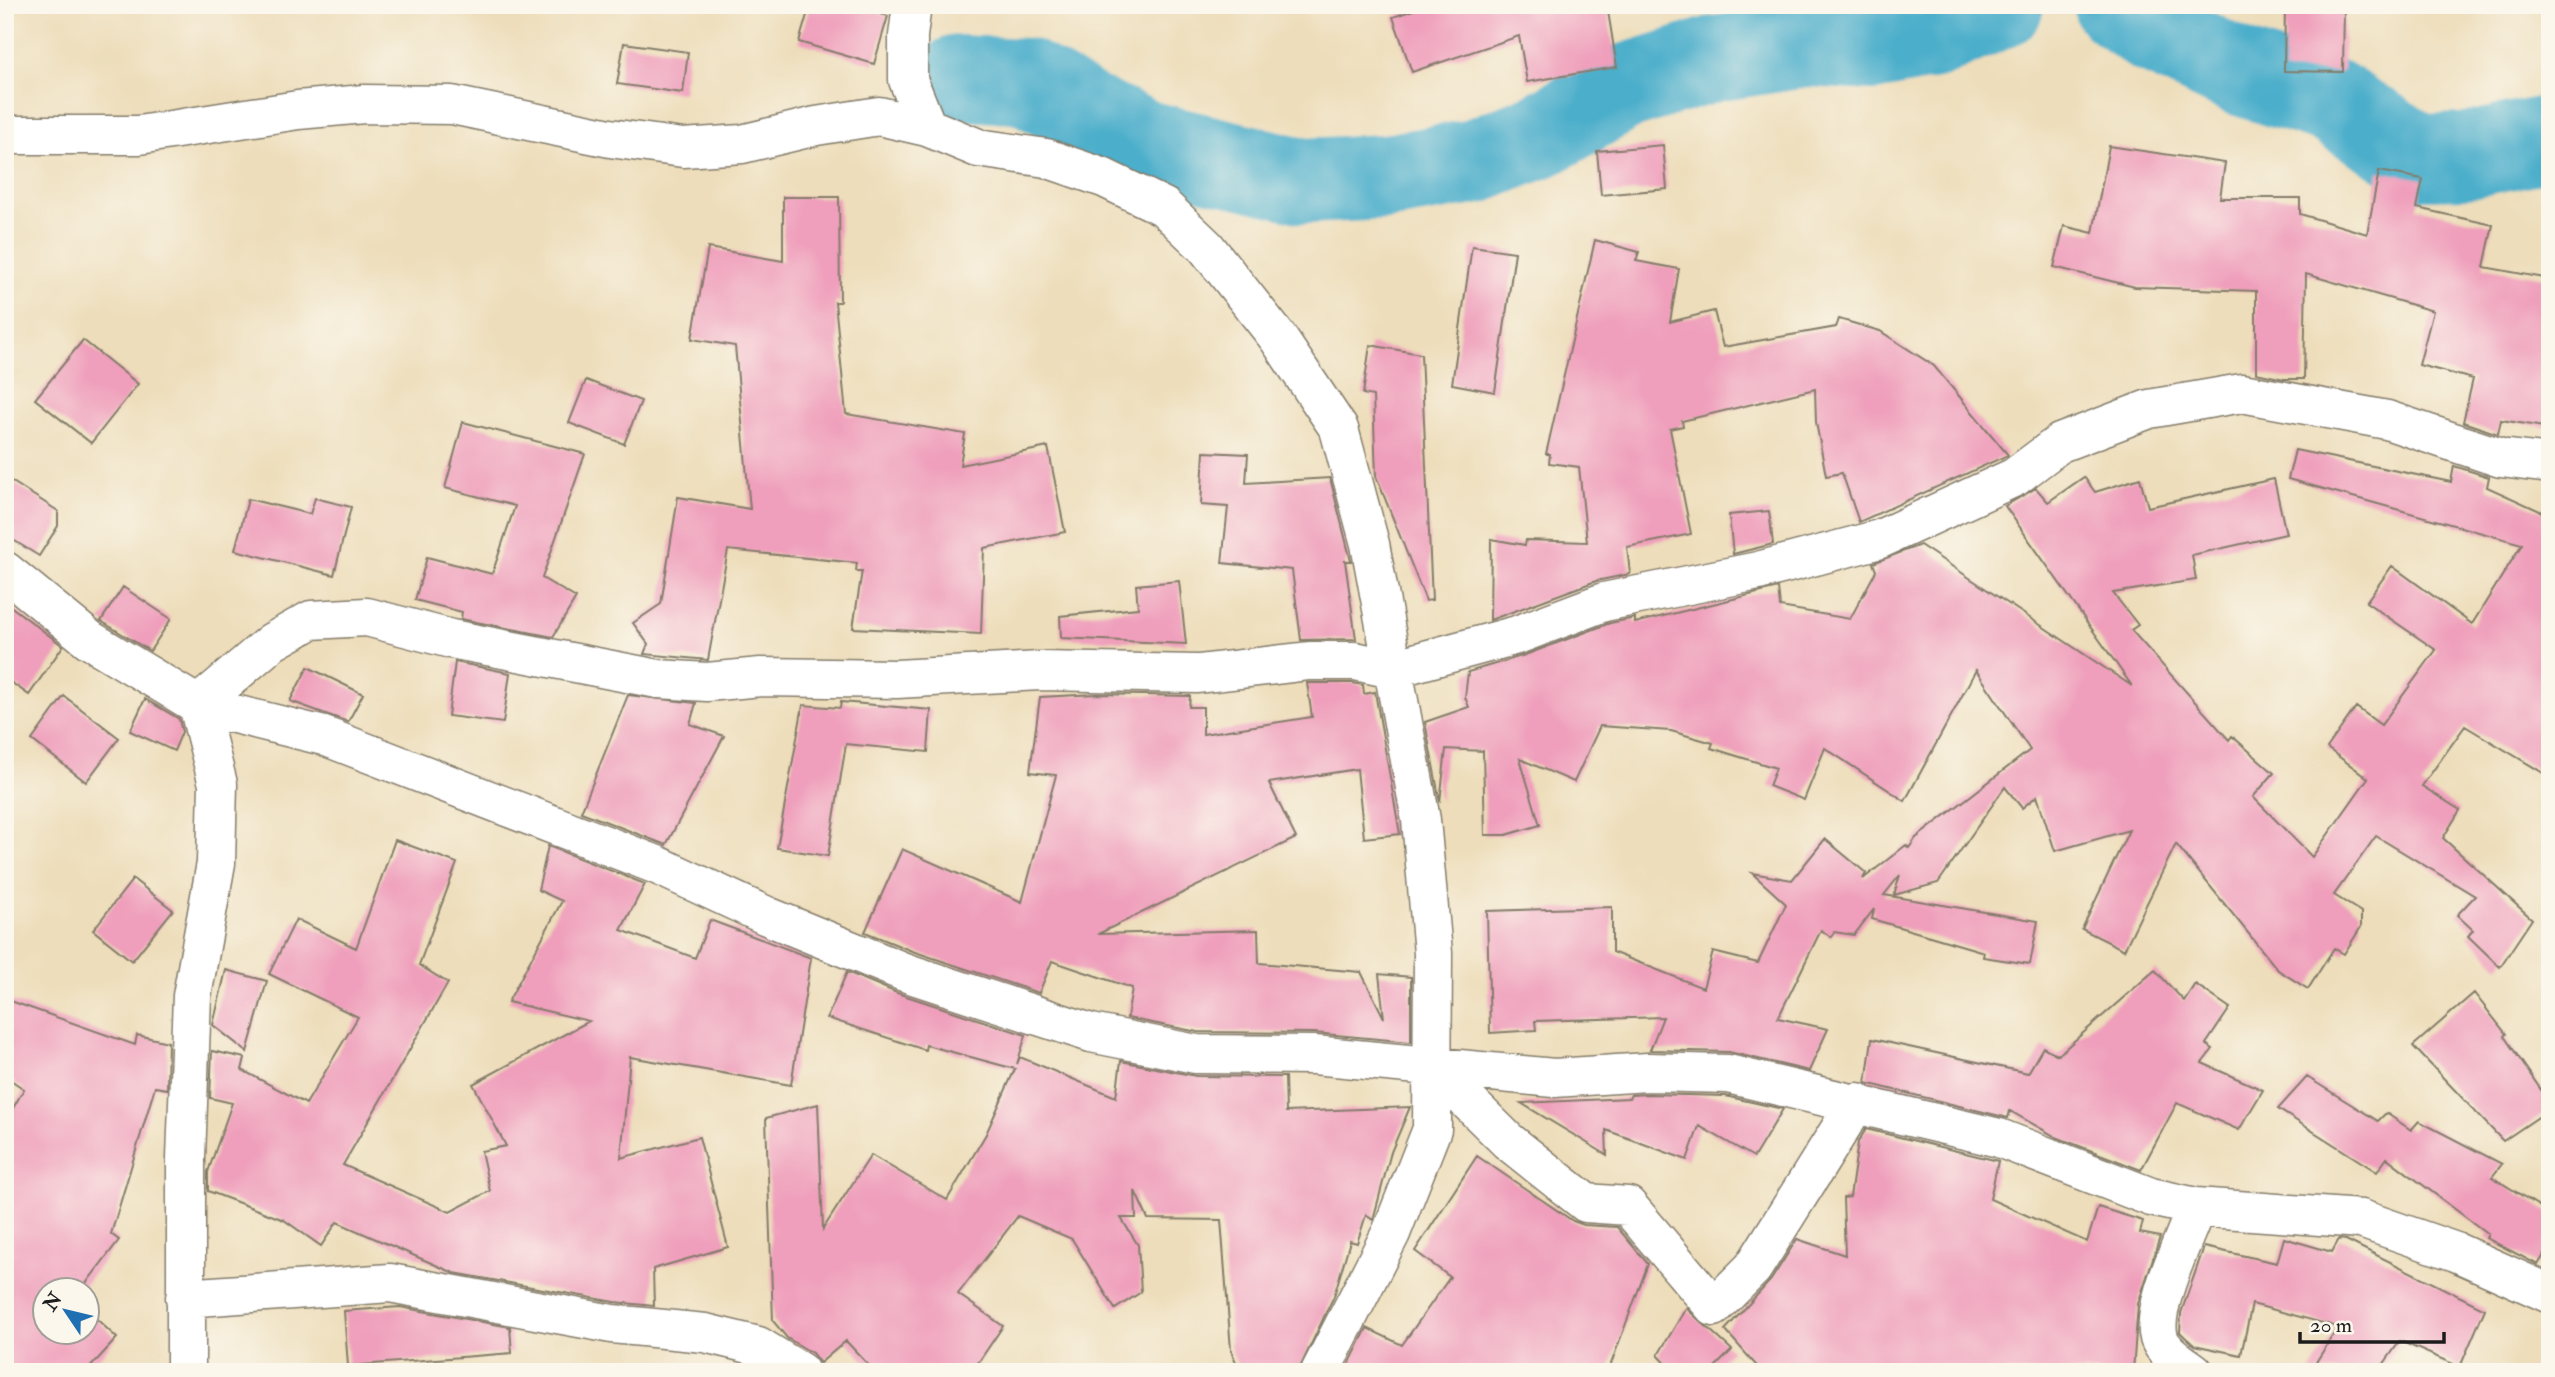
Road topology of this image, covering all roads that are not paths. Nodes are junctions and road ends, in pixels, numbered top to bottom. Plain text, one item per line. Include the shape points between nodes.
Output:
1 (912, 5) edge
2 (927, 127) junction
3 (5, 135) edge
4 (2550, 464) edge
5 (5, 571) edge
6 (1392, 668) junction
7 (198, 705) junction
8 (1430, 1065) junction
9 (1857, 1102) junction
10 (2196, 1207) junction
11 (2550, 1294) edge
12 (185, 1298) junction
13 (186, 1372) edge
14 (800, 1372) edge
15 (1320, 1372) edge
16 (2194, 1372) edge

1 - 2 street via 908,80
2 - 3 street via 878,116 742,144 683,148 610,138 452,105 364,104 139,135
2 - 6 street via 978,148 1046,158 1104,178 1164,207 1206,247 1279,338 1339,429 1370,544
4 - 6 street via 2501,458 2387,420 2242,393 2149,408 2060,443 2015,477 1880,539 1758,571 1604,602 1517,635
5 - 7 street via 90,640
6 - 7 street via 1355,661 1309,661 1198,674 1040,671 897,680 761,677 707,682 658,679 367,617 311,620 272,642
6 - 8 street via 1421,820 1433,953
7 - 8 street via 324,736 657,865 904,972 1091,1033 1196,1054 1314,1055
7 - 12 street via 218,784 216,863 192,996
8 - 9 street via 1554,1078 1648,1072 1728,1074
8 - 9 street via 1508,1141 1586,1203 1628,1206 1713,1307 1753,1268
8 - 15 street via 1432,1129 1391,1233
9 - 10 street via 1999,1138 2151,1197
10 - 11 street via 2361,1219 2456,1252
10 - 16 street via 2157,1315 2160,1339 2170,1354
12 - 13 street
12 - 14 street via 390,1283 612,1324 705,1334 758,1346

